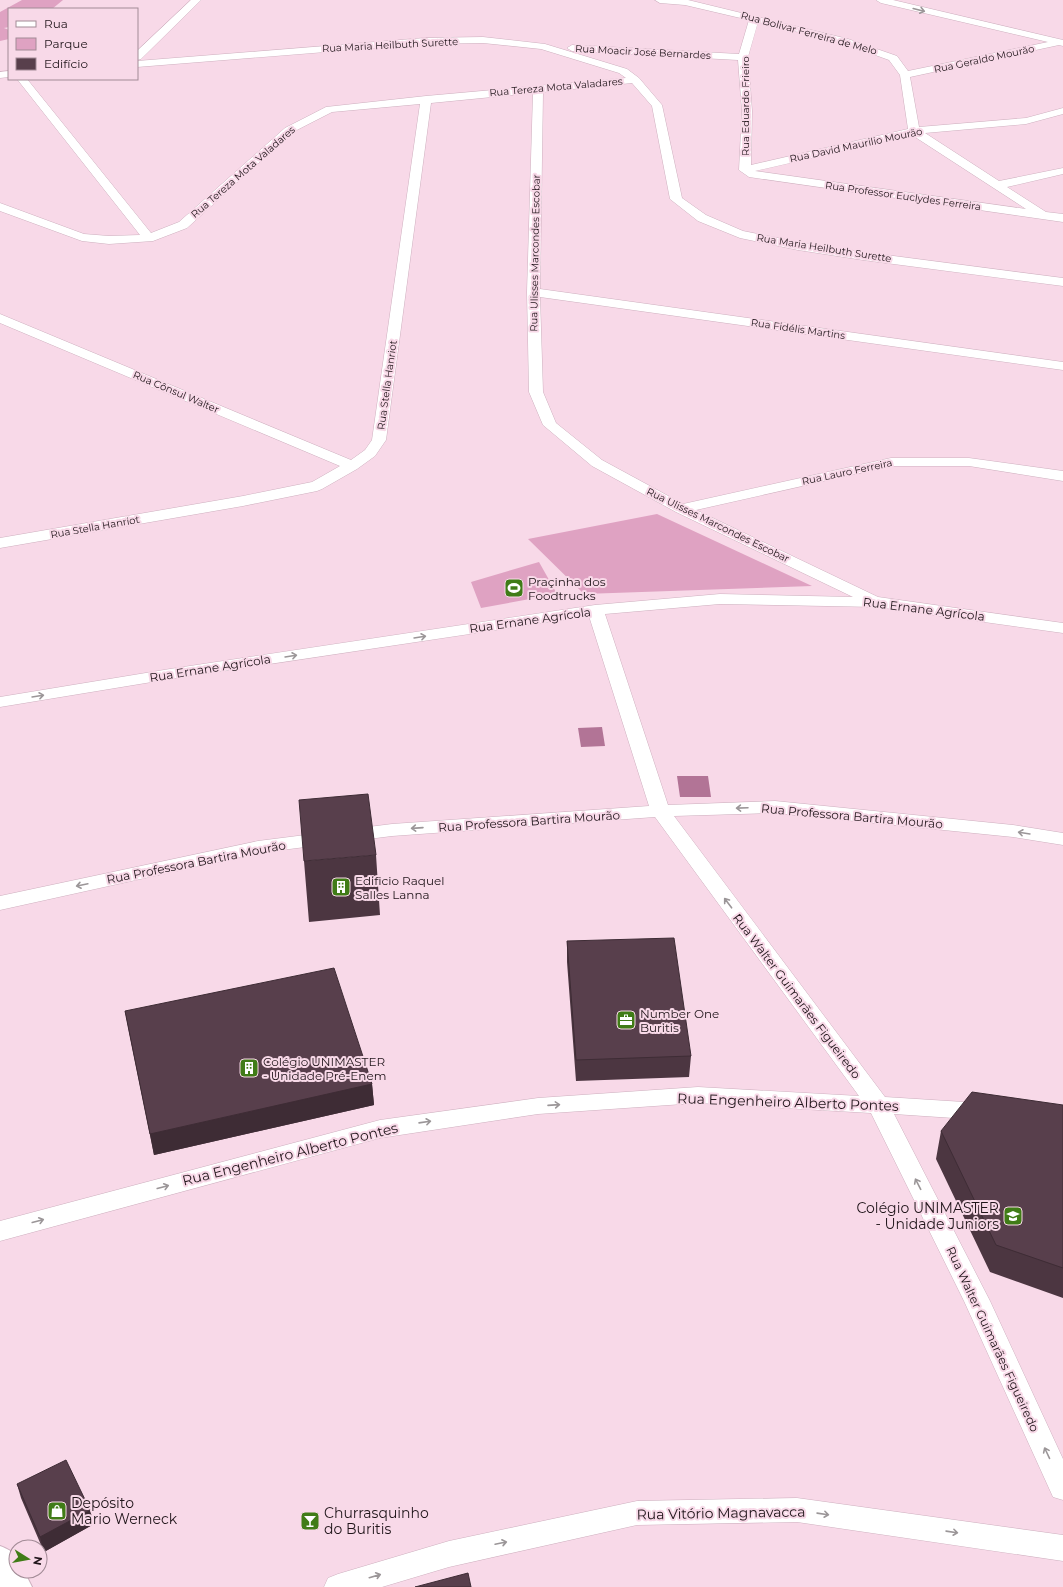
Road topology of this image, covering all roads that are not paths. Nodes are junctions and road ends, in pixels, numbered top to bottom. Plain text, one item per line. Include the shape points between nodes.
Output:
1 (196, 0) edge
2 (660, 0) edge
3 (881, 0) edge
4 (913, 0) edge
5 (754, 18) junction
6 (1063, 41) edge
7 (542, 46) junction
8 (138, 56) edge
9 (743, 57) junction
10 (138, 64) edge
11 (905, 75) junction
12 (23, 80) edge
13 (635, 80) junction
14 (538, 89) junction
15 (426, 99) junction
16 (1063, 110) edge
17 (914, 131) junction
18 (745, 170) junction
19 (1063, 171) edge
20 (998, 185) junction
21 (0, 207) edge
22 (1044, 216) junction
23 (1063, 218) edge
24 (149, 238) junction
25 (1063, 282) edge
26 (533, 292) junction
27 (0, 318) edge
28 (1063, 366) edge
29 (352, 466) junction
30 (1063, 476) edge
31 (681, 509) junction
32 (0, 543) edge
33 (877, 602) junction
34 (595, 610) junction
35 (1063, 628) edge
36 (0, 702) edge
37 (660, 811) junction
38 (1063, 839) edge
39 (0, 903) edge
40 (878, 1105) junction
41 (1008, 1116) edge
42 (0, 1231) edge
43 (1063, 1488) edge
44 (1063, 1548) edge
45 (0, 1561) edge
46 (15, 1587) edge
47 (338, 1587) edge

1 - 8 street
2 - 5 street, Rua Bolivar Ferreira de Melo via 685,2
3 -> 6 street
4 - 6 street
5 - 9 street, Rua Eduardo Frieiro
5 - 11 street, Rua Bolivar Ferreira de Melo via 874,49 893,58
6 - 11 street, Rua Geraldo Mourão
7 - 9 street, Rua Moacir José Bernardes
7 - 10 street, Rua Maria Heilbuth Surette via 483,40 425,41
7 - 13 street, Rua Maria Heilbuth Surette via 623,71
9 - 18 street, Rua Eduardo Frieiro via 747,111
11 - 17 street, Rua Bolivar Ferreira de Melo
12 - 24 street
13 - 14 street, Rua Tereza Mota Valadares
13 - 25 street, Rua Maria Heilbuth Surette via 657,104 676,199 702,218 740,234 798,246
14 - 15 street, Rua Tereza Mota Valadares
14 - 26 street, Rua Ulisses Marcondes Escobar
15 - 24 street, Rua Tereza Mota Valadares via 330,109 312,117 289,130 183,225
15 - 29 street, Rua Stella Hanriot via 379,440 370,453
16 - 17 street, Rua David Maurilio Mourão via 1026,120
17 - 18 street, Rua David Maurilio Mourão
17 - 20 street
18 - 22 street, Rua Professor Euclydes Ferreira via 753,175
19 - 20 street
20 - 22 street
21 - 24 street, Rua Tereza Mota Valadares via 82,237 109,240
22 - 23 street, Rua Professor Euclydes Ferreira
26 - 28 street, Rua Fidélis Martins
26 - 31 street, Rua Ulisses Marcondes Escobar via 536,392 550,425 597,463
27 - 29 street, Rua Cônsul Walter
29 - 32 street, Rua Stella Hanriot via 317,486
30 - 31 street, Rua Lauro Ferreira via 969,462 891,462
31 - 33 street, Rua Ulisses Marcondes Escobar
33 - 34 street, Rua Ernane Agrícola via 720,599
33 - 35 street, Rua Ernane Agrícola
36 -> 34 street, Rua Ernane Agrícola
34 - 37 street, Rua Walter Guimarães Figueiredo
38 -> 37 street, Rua Professora Bartira Mourão via 1013,831 775,807
37 -> 39 street, Rua Professora Bartira Mourão via 392,830 258,846
40 -> 37 street, Rua Walter Guimarães Figueiredo
40 - 41 street, Rua Engenheiro Alberto Pontes via 964,1110
42 -> 40 street, Rua Engenheiro Alberto Pontes via 380,1129 538,1106 698,1095
43 -> 40 street, Rua Walter Guimarães Figueiredo via 978,1301
47 -> 44 street, Rua Vitório Magnavacca via 449,1554 637,1513 797,1510
45 - 46 main road

